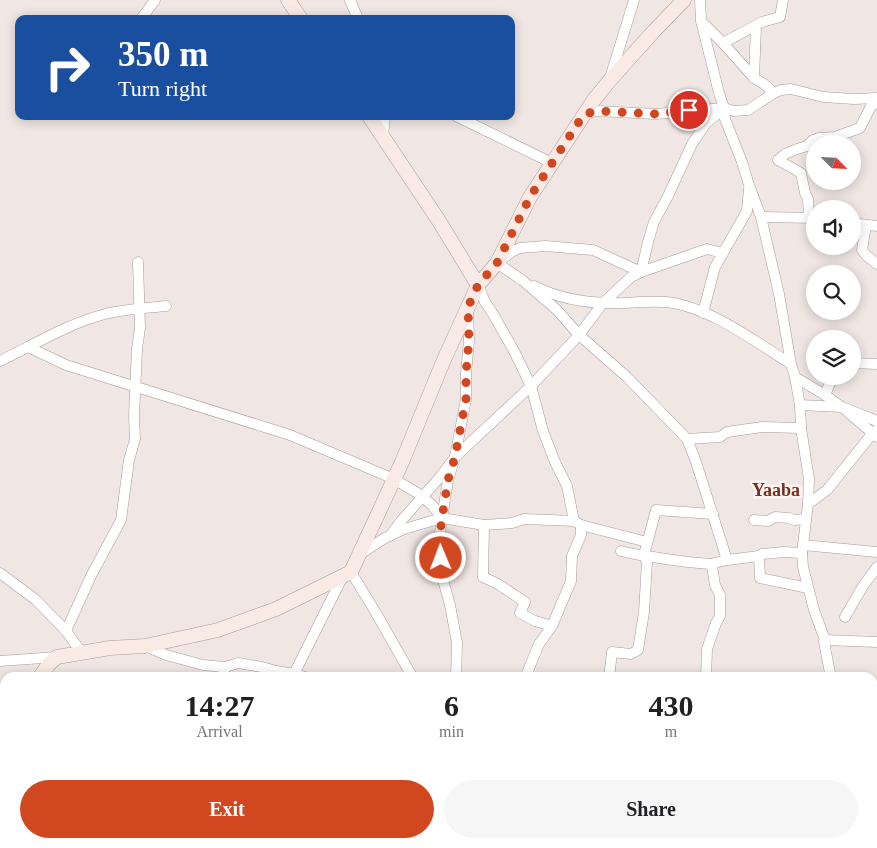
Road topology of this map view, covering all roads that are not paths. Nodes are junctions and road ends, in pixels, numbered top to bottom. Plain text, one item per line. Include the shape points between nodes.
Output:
1 (155, 0) edge
2 (288, 0) edge
3 (350, 0) edge
4 (634, 0) edge
5 (684, 0) edge
6 (700, 0) edge
7 (783, 0) edge
8 (144, 15) edge
9 (298, 15) edge
10 (356, 15) edge
11 (701, 21) junction
12 (756, 26) junction
13 (723, 43) junction
14 (754, 78) junction
15 (610, 80) junction
16 (774, 93) junction
17 (877, 98) edge
18 (877, 104) edge
19 (724, 108) junction
20 (584, 114) junction
21 (372, 120) edge
22 (385, 120) edge
23 (464, 120) edge
24 (383, 136) junction
25 (552, 163) junction
26 (749, 186) junction
27 (808, 200) edge
28 (761, 217) junction
29 (806, 218) edge
30 (872, 226) edge
31 (723, 253) junction
32 (138, 262) dead end
33 (497, 263) junction
34 (877, 264) edge
35 (642, 272) junction
36 (522, 280) junction
37 (478, 285) junction
38 (603, 303) junction
39 (166, 306) dead end
40 (468, 307) junction
41 (140, 308) junction
42 (703, 313) junction
43 (579, 335) junction
44 (28, 347) junction
45 (0, 361) edge
46 (861, 363) edge
47 (791, 364) junction
48 (877, 364) edge
49 (795, 377) junction
50 (829, 385) edge
51 (135, 386) junction
52 (531, 386) junction
53 (825, 395) junction
54 (800, 405) junction
55 (842, 407) junction
56 (877, 421) edge
57 (801, 428) junction
58 (875, 434) edge
59 (686, 439) junction
60 (455, 457) junction
61 (394, 478) junction
62 (422, 497) junction
63 (808, 504) junction
64 (712, 514) junction
65 (442, 518) junction
66 (806, 519) junction
67 (754, 520) dead end
68 (577, 523) junction
69 (484, 524) junction
70 (390, 536) junction
71 (647, 542) junction
72 (803, 549) junction
73 (621, 551) dead end
74 (877, 552) edge
75 (360, 554) junction
76 (644, 555) junction
77 (759, 556) junction
78 (727, 560) junction
79 (710, 564) junction
80 (877, 567) edge
81 (0, 573) edge
82 (347, 574) junction
83 (808, 588) junction
84 (845, 617) dead end
85 (552, 626) junction
86 (66, 631) junction
87 (825, 640) junction
88 (877, 642) edge
89 (145, 646) junction
90 (82, 652) junction
91 (57, 657) junction
92 (0, 661) edge
93 (225, 667) junction
94 (43, 672) edge
95 (224, 672) edge
96 (279, 672) edge
97 (294, 672) edge
98 (410, 672) edge
99 (456, 672) edge
100 (527, 672) edge
101 (610, 672) edge
102 (706, 672) edge
103 (830, 672) edge
104 (755, 848) edge
105 (762, 848) edge

1 - 8 street
2 - 9 street
3 - 10 street
4 - 15 street
5 - 15 street
6 - 11 street
7 - 12 street via 780,17
11 - 13 street
11 - 19 street
12 - 13 street
12 - 14 street
13 - 14 street
14 - 16 street
15 - 20 street
16 - 17 street via 791,89 823,97
16 - 19 street via 748,110
18 - 27 street via 872,106 860,128 835,137 819,138 778,160 801,173
19 - 20 street via 656,114 598,111
19 - 26 street via 725,120
19 - 35 street via 706,123 692,144 654,222
20 - 25 street
21 - 24 street
22 - 24 street
23 - 25 street
24 - 37 street
25 - 33 street via 530,197
26 - 28 street
26 - 31 street via 747,211
28 - 29 street
28 - 47 street
30 - 34 street via 862,250
31 - 35 street via 707,248
31 - 42 street
32 - 41 street
33 - 35 street via 520,248 545,246 593,250
33 - 36 street
33 - 37 street
35 - 38 street via 630,278
36 - 38 street via 559,296
36 - 43 street via 557,310
37 - 40 street
37 - 52 street
38 - 42 street via 666,302
38 - 43 street
39 - 41 street
40 - 60 street via 466,399
40 - 61 street
41 - 44 street via 83,321
41 - 51 street
42 - 47 street via 730,325
43 - 52 street
43 - 59 street via 627,377
44 - 45 street
44 - 51 street via 66,365
46 - 48 street
47 - 49 street
49 - 53 street
49 - 54 street
50 - 53 street
51 - 61 street via 290,435
51 - 86 street via 135,439 121,520
52 - 60 street
52 - 68 street via 543,431 567,486
53 - 55 street
54 - 55 street
54 - 57 street
55 - 56 street
55 - 58 street
57 - 59 street via 762,428 727,432 720,437
57 - 63 street via 809,479
58 - 63 street via 828,490
59 - 64 street
60 - 62 street
60 - 65 street
61 - 62 street
61 - 75 street
62 - 65 street
62 - 70 street
63 - 66 street
64 - 71 street via 656,510
64 - 78 street
65 - 69 street
65 - 70 street
65 - 99 street via 443,580 457,644
66 - 67 street via 774,517 768,521
66 - 72 street
68 - 69 street via 524,519
68 - 71 street
68 - 85 street via 581,535 572,556 570,581
69 - 85 street via 483,577 525,602 520,613
70 - 75 street
71 - 76 street
72 - 74 street
72 - 77 street
72 - 83 street
73 - 76 street
75 - 82 street
76 - 79 street
76 - 101 street via 647,562 644,612 638,650 631,654 612,652
77 - 78 street
77 - 83 street via 760,578
78 - 79 street
79 - 102 street via 720,595 720,616 707,649
80 - 84 street
81 - 86 street via 36,600
82 - 89 street via 276,609 218,630
82 - 97 street
82 - 98 street via 376,613
83 - 87 street
85 - 100 street via 539,644
86 - 90 street
87 - 88 street
87 - 103 street
89 - 90 street
89 - 93 street via 191,663
90 - 91 street
91 - 92 street
91 - 94 street
93 - 95 street
93 - 96 street via 238,663
104 - 105 street

